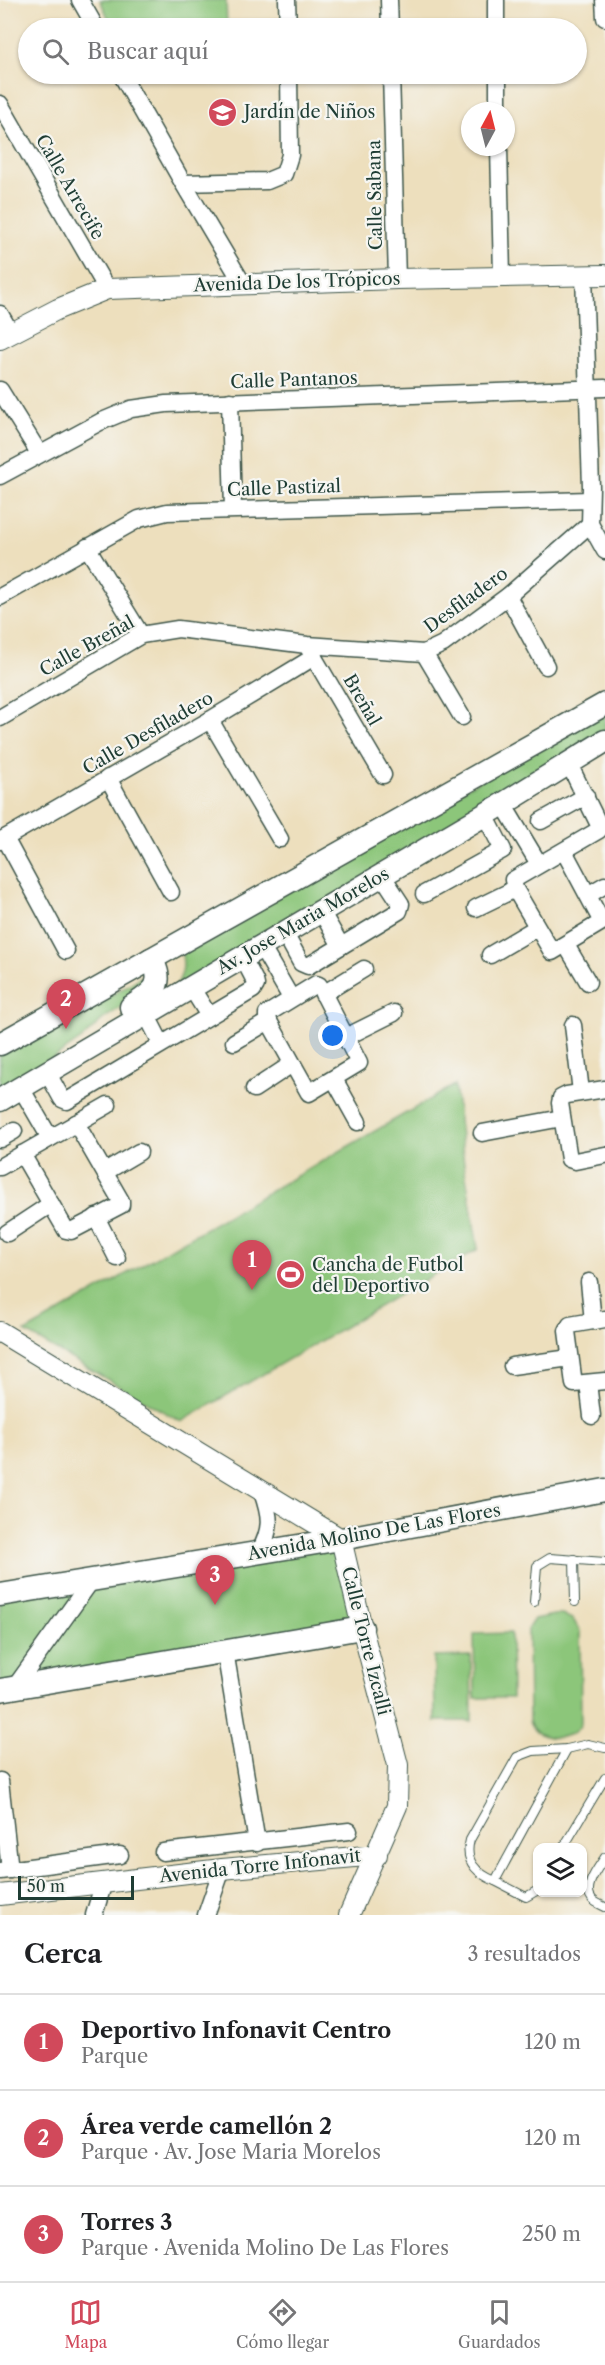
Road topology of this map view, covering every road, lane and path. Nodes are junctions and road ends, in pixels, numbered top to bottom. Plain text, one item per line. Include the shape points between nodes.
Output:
1 (80, 0) edge
2 (287, 0) edge
3 (389, 0) edge
4 (496, 0) edge
5 (604, 0) edge
6 (90, 18) edge
7 (288, 18) edge
8 (390, 18) edge
9 (496, 18) edge
10 (605, 18) edge
11 (127, 84) edge
12 (289, 84) edge
13 (391, 84) edge
14 (498, 84) edge
15 (498, 102) edge
16 (0, 104) edge
17 (499, 156) edge
18 (183, 183) junction
19 (605, 274) edge
20 (584, 275) junction
21 (502, 276) junction
22 (397, 279) junction
23 (243, 284) junction
24 (107, 290) junction
25 (0, 314) edge
26 (5, 336) edge
27 (605, 388) edge
28 (586, 389) junction
29 (0, 390) edge
30 (230, 401) junction
31 (39, 453) junction
32 (0, 476) edge
33 (595, 491) edge
34 (233, 509) junction
35 (590, 524) junction
36 (87, 547) junction
37 (605, 551) edge
38 (508, 596) junction
39 (0, 597) edge
40 (141, 635) junction
41 (311, 651) junction
42 (424, 653) junction
43 (546, 666) dead end
44 (605, 704) edge
45 (462, 717) dead end
46 (0, 718) edge
47 (210, 720) junction
48 (605, 741) edge
49 (569, 764) junction
50 (383, 775) dead end
51 (108, 778) junction
52 (586, 796) junction
53 (494, 809) junction
54 (541, 821) dead end
55 (280, 839) dead end
56 (3, 840) edge
57 (564, 851) junction
58 (539, 864) junction
59 (382, 875) junction
60 (605, 885) edge
61 (515, 889) junction
62 (171, 891) dead end
63 (423, 894) dead end
64 (588, 895) junction
65 (476, 908) dead end
66 (321, 911) junction
67 (536, 928) junction
68 (284, 932) junction
69 (566, 945) junction
70 (341, 946) junction
71 (66, 951) dead end
72 (251, 951) junction
73 (490, 955) dead end
74 (151, 959) junction
75 (364, 969) dead end
76 (588, 982) dead end
77 (191, 987) junction
78 (323, 994) junction
79 (291, 998) junction
80 (394, 1013) dead end
81 (146, 1014) junction
82 (208, 1016) junction
83 (268, 1021) junction
84 (573, 1025) dead end
85 (346, 1036) junction
86 (234, 1042) dead end
87 (161, 1043) junction
88 (0, 1044) edge
89 (76, 1055) junction
90 (292, 1064) junction
91 (47, 1072) junction
92 (334, 1079) junction
93 (21, 1088) junction
94 (254, 1089) dead end
95 (605, 1089) edge
96 (582, 1092) junction
97 (0, 1100) edge
98 (108, 1105) dead end
99 (562, 1118) junction
100 (358, 1122) dead end
101 (76, 1123) junction
102 (482, 1133) dead end
103 (50, 1138) junction
104 (139, 1152) dead end
105 (22, 1154) junction
106 (605, 1155) edge
107 (0, 1167) edge
108 (105, 1172) junction
109 (51, 1204) junction
110 (96, 1218) junction
111 (7, 1233) dead end
112 (117, 1258) dead end
113 (589, 1282) dead end
114 (599, 1320) edge
115 (0, 1332) edge
116 (570, 1358) junction
117 (512, 1366) dead end
118 (605, 1381) edge
119 (588, 1383) junction
120 (592, 1416) dead end
121 (605, 1490) edge
122 (262, 1492) junction
123 (341, 1539) junction
124 (259, 1553) junction
125 (574, 1559) junction
126 (605, 1562) edge
127 (91, 1581) junction
128 (0, 1595) edge
129 (534, 1602) dead end
130 (575, 1602) dead end
131 (362, 1628) junction
132 (225, 1652) junction
133 (7, 1688) edge
134 (567, 1749) junction
135 (605, 1749) edge
136 (605, 1778) edge
137 (0, 1781) edge
138 (349, 1831) dead end
139 (257, 1843) junction
140 (566, 1843) edge
141 (163, 1852) dead end
142 (120, 1855) dead end
143 (377, 1855) junction
144 (605, 1857) edge
145 (222, 1869) junction
146 (5, 1871) edge
147 (495, 1881) junction
148 (104, 1882) junction
149 (533, 1892) edge
150 (0, 1895) edge
151 (605, 1907) edge
152 (94, 1915) edge
153 (207, 1915) edge
154 (349, 1915) edge

1 - 6 street
2 - 7 street
3 - 8 street
4 - 9 street
5 - 10 street
11 - 18 street
12 - 18 street via 290,155 284,174 267,181
13 - 22 street, Calle Sabana
14 - 15 street
16 - 24 street, Calle Arrecife
17 - 21 street
18 - 23 street
19 - 20 street, Avenida De los Trópicos
20 - 21 street, Avenida De los Trópicos
20 - 28 street
21 - 22 street, Avenida De los Trópicos
22 - 23 street, Avenida De los Trópicos
23 - 24 street, Avenida De los Trópicos
24 - 26 street, Avenida De los Trópicos
25 - 26 street
27 - 28 street, Calle Pantanos
28 - 30 street, Calle Pantanos
28 - 33 street
29 - 31 street
30 - 31 street, Calle Pantanos via 131,409
30 - 34 street
31 - 32 street, Calle Pantanos
33 - 34 street, Calle Pastizal
33 - 35 street
34 - 36 street, Calle Pastizal via 168,512 139,519
35 - 37 street
35 - 38 street, Desfiladero
36 - 39 street, Calle Pastizal
36 - 40 street
38 - 42 street, Desfiladero via 443,644
38 - 43 street
40 - 41 street, Calle Breñal via 178,629
40 - 46 street, Calle Breñal
41 - 42 street, Desfiladero
41 - 47 street, Calle Desfiladero
41 - 50 street, Breñal
42 - 45 street
44 - 74 main road
47 - 51 street, Calle Desfiladero
47 - 55 street
48 - 49 main road, Av. Jose Maria Morelos
49 - 52 street
49 - 53 main road, Av. Jose Maria Morelos
51 - 56 street, Calle Desfiladero
51 - 62 street
52 - 54 street
52 - 57 street via 600,827
53 - 58 street
53 - 59 main road, Av. Jose Maria Morelos
53 - 63 street via 503,850
56 - 71 street
57 - 58 street
57 - 64 street
58 - 61 street via 514,878
59 - 66 main road, Av. Jose Maria Morelos
59 - 70 street via 402,907
60 - 64 street
61 - 65 street
61 - 67 street
64 - 69 street via 602,922
66 - 68 main road, Av. Jose Maria Morelos
66 - 70 street
67 - 69 street via 552,952
67 - 73 street
68 - 70 street via 304,966
68 - 72 main road, Av. Jose Maria Morelos
69 - 76 street
72 - 77 main road, Av. Jose Maria Morelos
72 - 79 street
72 - 82 street via 256,985 253,990
74 - 88 main road
74 - 89 main road via 158,970 153,993 102,1026
75 - 78 street
77 - 81 main road, Av. Jose Maria Morelos
77 - 82 street
78 - 79 street via 316,984
78 - 85 street
79 - 83 street via 267,1014
80 - 85 street
81 - 87 street
81 - 89 main road, Av. Jose Maria Morelos
82 - 87 street
83 - 86 street
83 - 90 street
84 - 96 street
85 - 92 street via 359,1063
87 - 91 street via 67,1101 62,1100
89 - 91 main road, Av. Jose Maria Morelos
90 - 92 street via 309,1093
90 - 94 street
91 - 93 main road, Av. Jose Maria Morelos
92 - 100 street
93 - 97 main road, Av. Jose Maria Morelos
93 - 103 street
95 - 96 street
96 - 99 street via 561,1098
98 - 101 street
99 - 102 street
99 - 106 street via 569,1159
101 - 103 street
101 - 108 street
103 - 105 street
104 - 108 street
105 - 107 street
105 - 109 street
108 - 110 street via 122,1203
109 - 110 street via 68,1231
109 - 111 street
110 - 112 street
113 - 114 street
114 - 116 street via 568,1326
115 - 122 street
116 - 117 street
116 - 119 street via 574,1384
118 - 119 street
119 - 120 street
121 - 123 main road, Avenida Molino De Las Flores
122 - 123 street
122 - 124 street via 269,1525
123 - 124 main road, Avenida Molino De Las Flores
123 - 131 street, Calle Torre Izcalli
124 - 127 main road, Avenida Molino De Las Flores
125 - 126 lane
125 - 129 lane via 550,1558 537,1566
125 - 130 lane
127 - 128 main road, Avenida Molino De Las Flores
127 - 133 street
131 - 132 main road
131 - 143 street, Calle Torre Izcalli via 398,1765 397,1806
132 - 133 main road
132 - 139 street
134 - 135 lane via 588,1744
134 - 147 lane
134 - 147 lane via 517,1756 470,1840 467,1851 475,1870
136 - 140 lane
137 - 146 street
138 - 139 street
139 - 141 street
142 - 146 street
143 - 145 street, Avenida Torre Infonavit
143 - 154 street, Calle Torre Izcalli
144 - 151 lane via 588,1890 592,1899
145 - 148 street, Avenida Torre Infonavit
145 - 153 street
147 - 149 lane via 525,1897
148 - 150 street, Avenida Torre Infonavit
148 - 152 street

